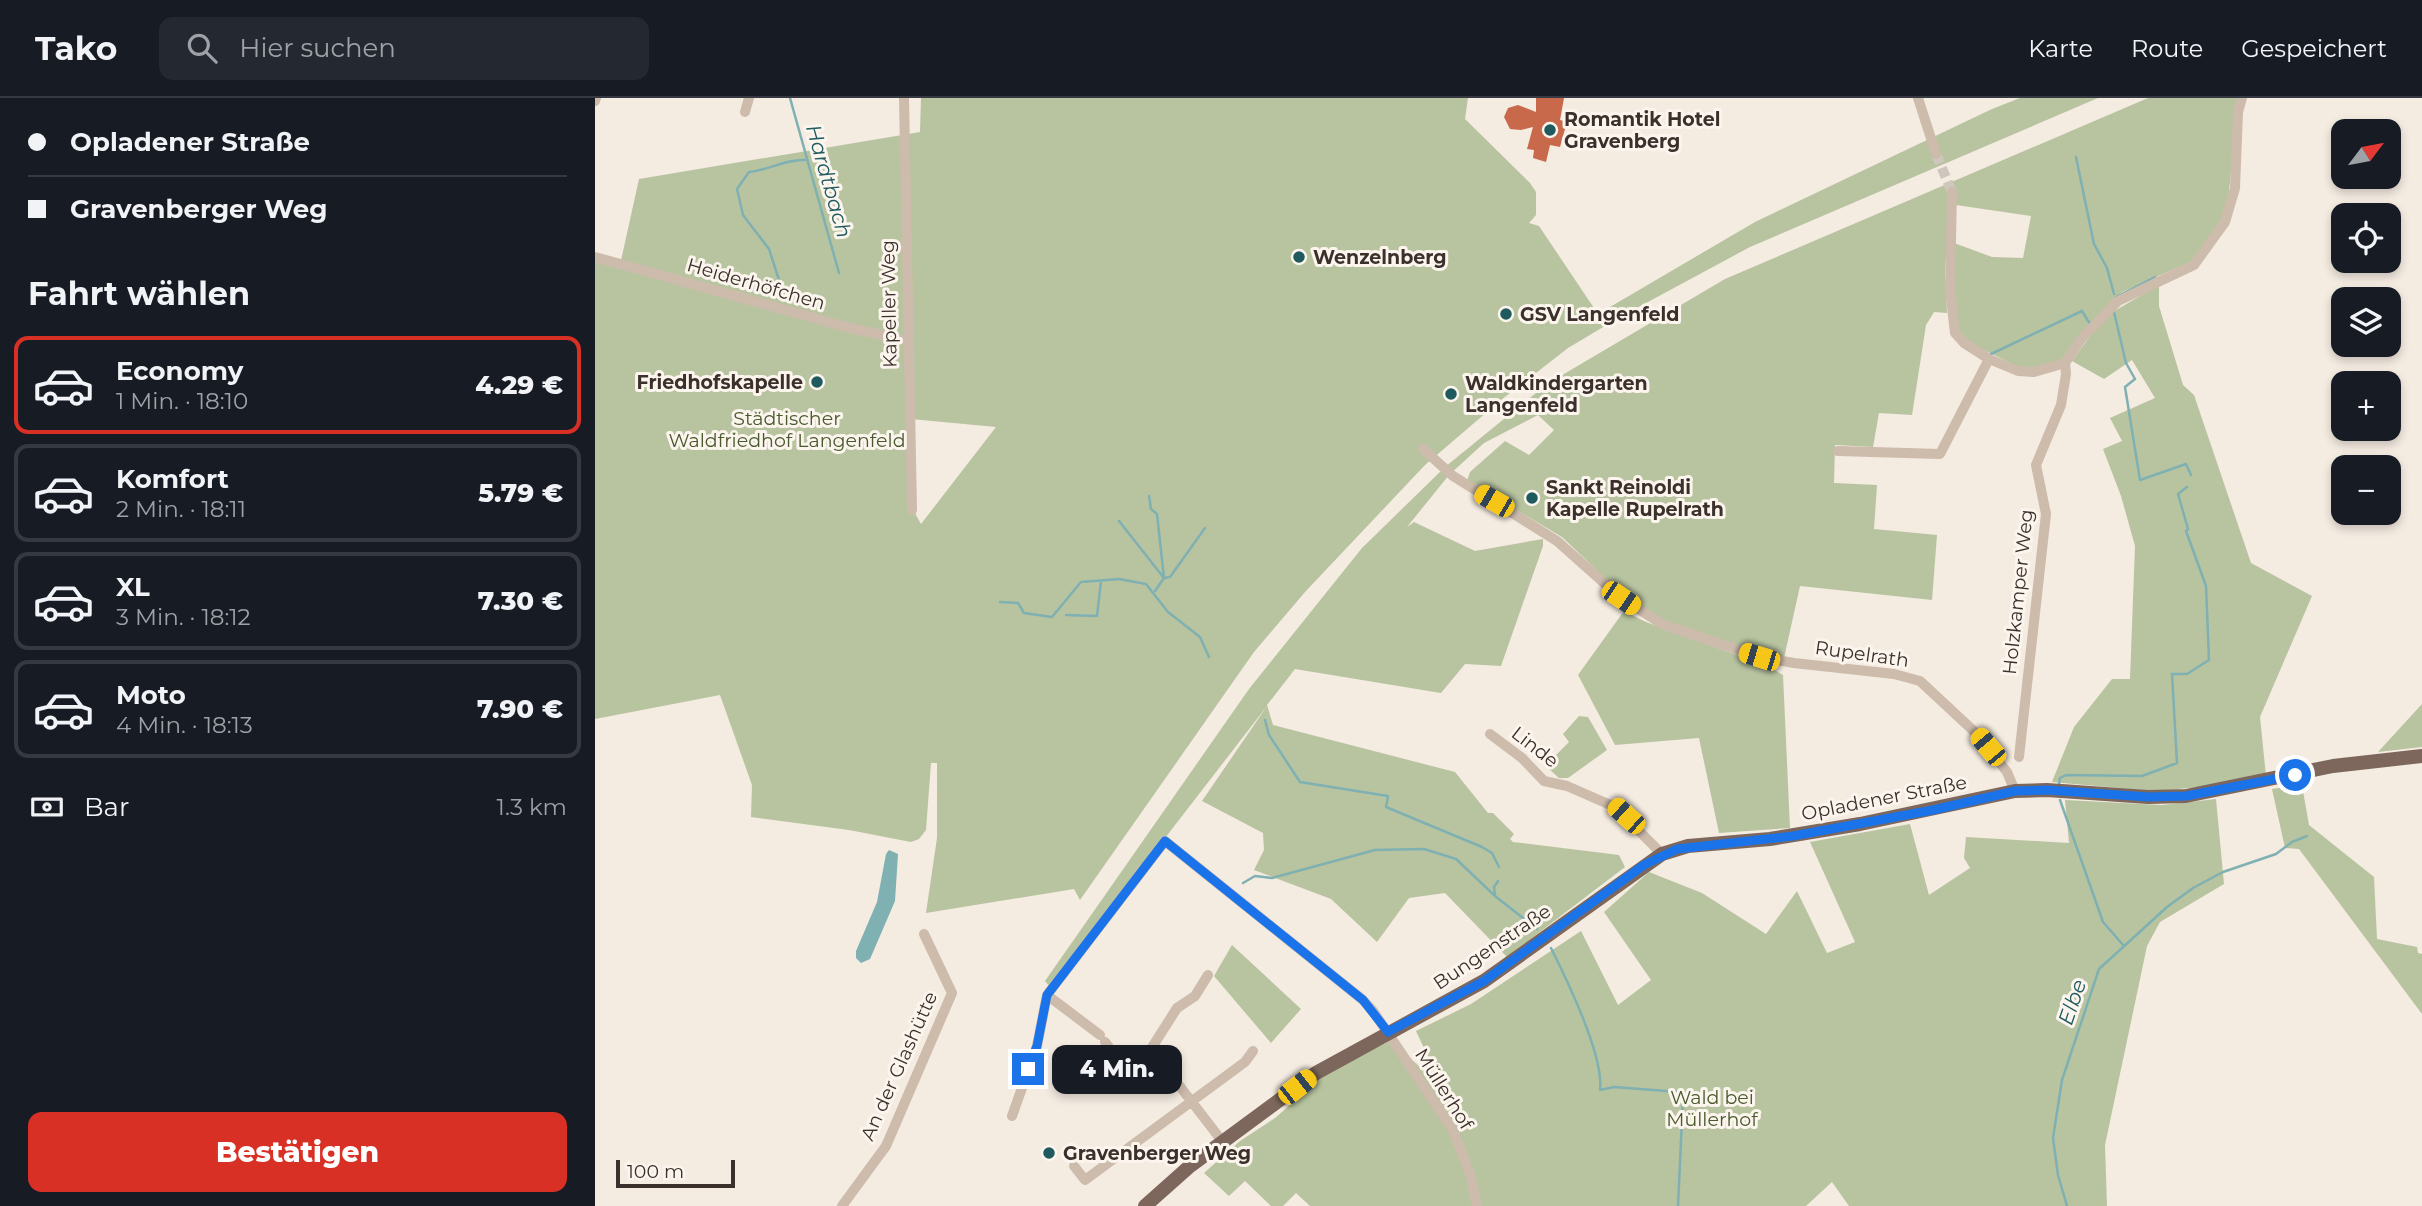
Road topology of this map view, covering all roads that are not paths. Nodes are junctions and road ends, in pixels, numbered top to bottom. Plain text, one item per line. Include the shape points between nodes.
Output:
1 (749, 98) edge
2 (904, 98) edge
3 (1918, 98) edge
4 (2242, 98) edge
5 (745, 112) dead end
6 (1936, 154) tunnel mouth
7 (1952, 192) tunnel mouth
8 (595, 257) edge
9 (908, 341) junction
10 (1989, 359) junction
11 (2065, 363) junction
12 (1423, 449) dead end
13 (1837, 451) dead end
14 (912, 510) dead end
15 (1490, 734) dead end
16 (2422, 756) edge
17 (2019, 757) dead end
18 (2015, 791) junction
19 (1662, 854) junction
20 (1579, 911) joint
21 (924, 934) dead end
22 (1207, 975) dead end
23 (1047, 995) junction
24 (1388, 1032) junction
25 (1151, 1049) junction
26 (1253, 1051) dead end
27 (1191, 1101) junction
28 (1012, 1116) dead end
29 (1222, 1141) junction
30 (1074, 1166) dead end
31 (842, 1206) edge
32 (1145, 1206) edge
33 (1477, 1206) edge

1 - 5 street
2 - 9 street, Kapeller Weg
3 - 6 street
4 - 11 street, Holzkamper Weg via 2235,188 2225,222 2194,265 2118,301
7 - 10 street via 1951,316 1958,338
8 - 9 street, Heiderhöfchen
9 - 14 street, Kapeller Weg
10 - 11 street via 2025,373
10 - 13 street via 1940,454
11 - 17 street, Holzkamper Weg via 2060,405 2036,465 2046,514
12 - 18 street, Rupelrath via 1453,477 1557,541 1621,598 1662,624 1759,657 1920,681 1978,736 2007,772
15 - 19 street, Linde via 1544,781 1615,807
16 - 18 main road, Opladener Straße via 2333,766 2186,796
18 - 19 main road, Opladener Straße via 1872,822 1793,836 1688,846
19 - 20 main road, Opladener Straße
20 - 24 main road, Bungenstraße via 1484,981
21 - 31 street, An der Glashütte via 951,993 890,1137
22 - 25 street
23 - 24 street via 1165,841 1363,1000
23 - 25 street via 1103,1039 1126,1070
23 - 28 street via 1037,1046
24 - 29 main road, Bungenstraße via 1316,1073
24 - 33 street, Müllerhof via 1453,1130
25 - 27 street
26 - 27 street via 1245,1062
27 - 29 street
27 - 30 street via 1085,1180
29 - 32 main road, Bungenstraße

